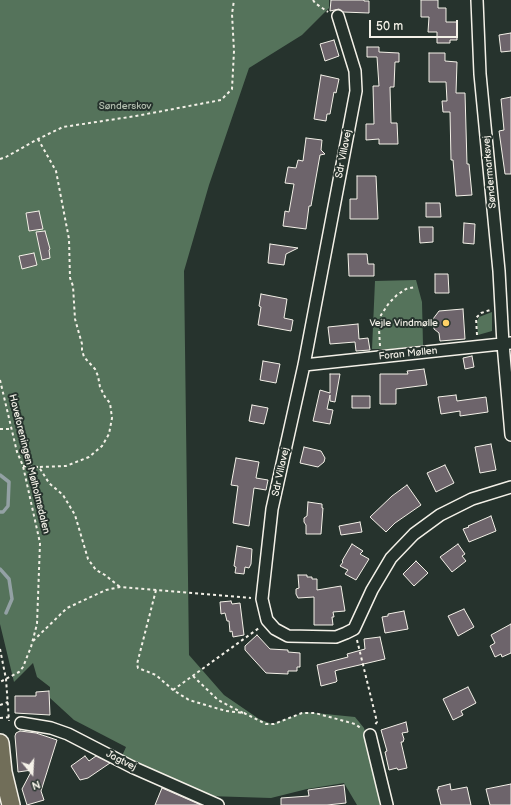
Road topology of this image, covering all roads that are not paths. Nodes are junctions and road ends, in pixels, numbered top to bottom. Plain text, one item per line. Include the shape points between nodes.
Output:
1 (477, 0) edge
2 (338, 16) road end
3 (507, 343) edge
4 (304, 365) junction
5 (511, 435) edge
6 (511, 488) edge
7 (21, 723) dead end
8 (370, 735) road end
9 (0, 743) edge
10 (11, 805) edge
11 (218, 805) edge
12 (387, 805) edge

1 - 3 street, Søndermarksvej via 480,74 501,309
2 - 4 street, Sdr Villavej via 355,71 356,91
3 - 4 street, Foran Møllen
3 - 5 street, Søndermarksvej
4 - 6 street, Sdr Villavej via 272,509 262,599 267,620 275,629 288,636 336,637 346,634 354,629 372,590 391,558 414,534 440,515 472,499
7 - 11 street, Jagtvej via 43,726 68,734 132,767
8 - 12 street
9 - 10 main road via 3,772

